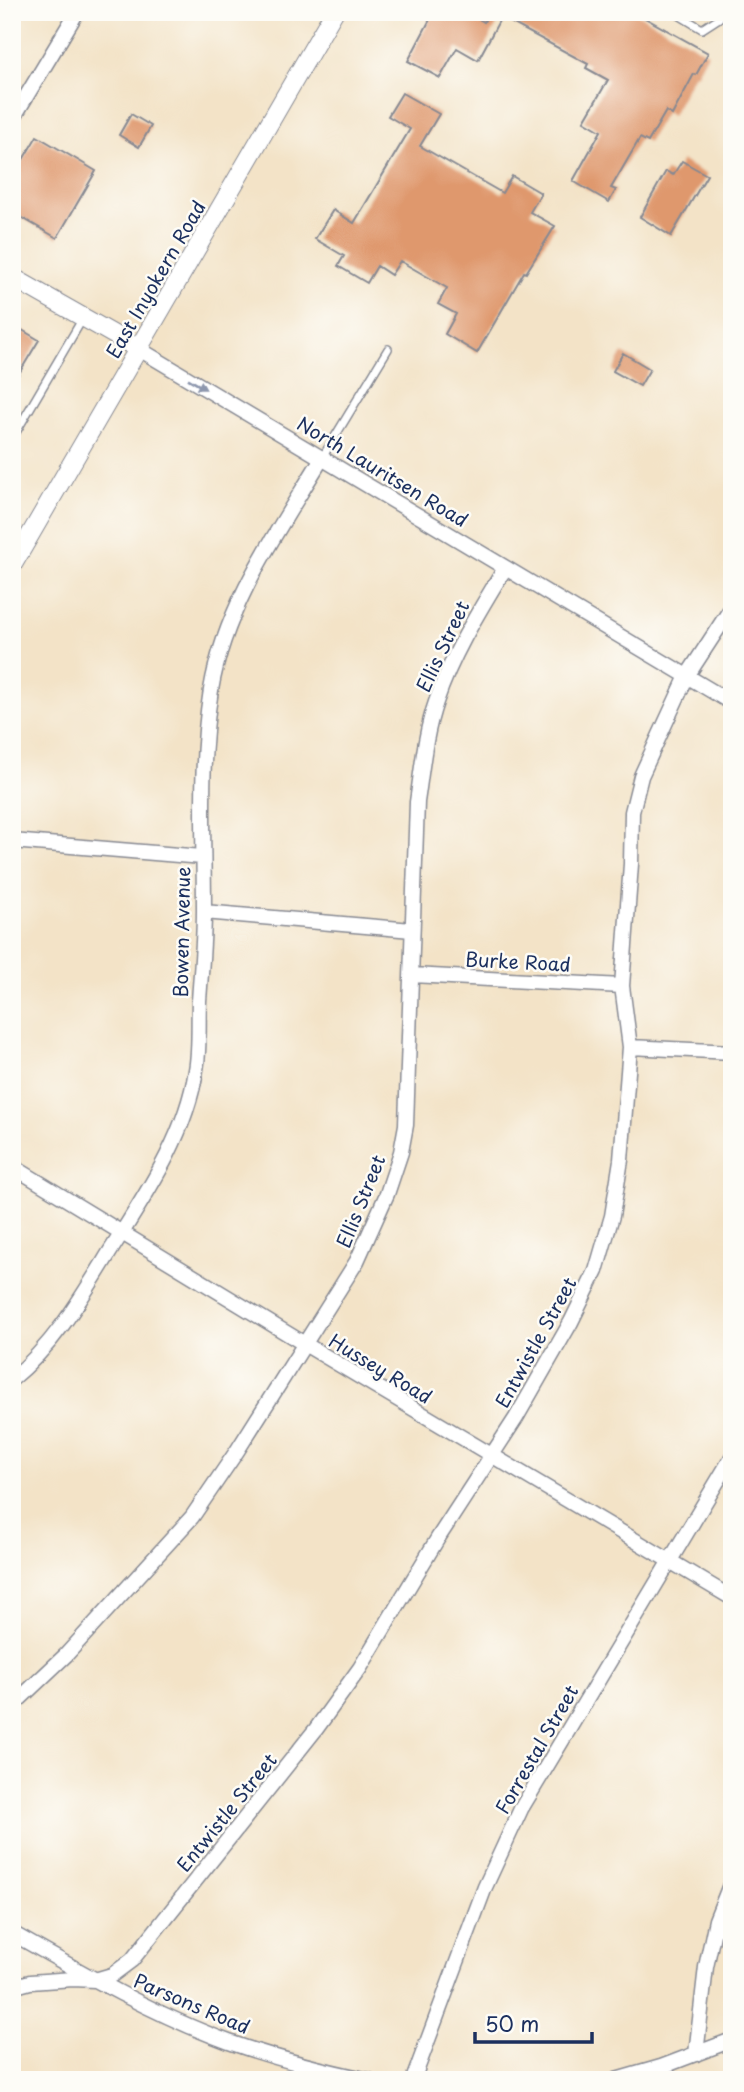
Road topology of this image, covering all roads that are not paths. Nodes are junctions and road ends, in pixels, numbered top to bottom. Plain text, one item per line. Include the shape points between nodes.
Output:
1 (77, 12) edge
2 (334, 12) edge
3 (674, 12) edge
4 (722, 12) edge
5 (12, 120) edge
6 (12, 277) edge
7 (84, 317) junction
8 (139, 349) junction
9 (388, 349) dead end
10 (12, 439) edge
11 (322, 458) junction
12 (12, 566) edge
13 (505, 568) junction
14 (732, 607) edge
15 (687, 676) junction
16 (732, 703) edge
17 (12, 841) edge
18 (202, 857) junction
19 (204, 912) junction
20 (412, 930) junction
21 (412, 975) junction
22 (622, 986) junction
23 (630, 1047) junction
24 (732, 1052) edge
25 (12, 1166) edge
26 (122, 1233) junction
27 (303, 1343) junction
28 (12, 1379) edge
29 (492, 1457) junction
30 (732, 1457) edge
31 (670, 1561) junction
32 (732, 1598) edge
33 (12, 1706) edge
34 (732, 1880) edge
35 (12, 1933) edge
36 (96, 1980) junction
37 (12, 1987) edge
38 (732, 2040) edge
39 (696, 2054) junction
40 (623, 2079) edge
41 (369, 2080) edge
42 (412, 2080) edge

1 - 5 street
2 - 8 street, East Inyokern Road
3 - 4 lane via 702,29
6 - 7 street, North Lauritsen Road
7 - 8 street, North Lauritsen Road
7 - 10 lane
8 -> 11 street, North Lauritsen Road
8 - 12 street, East Inyokern Road
9 - 11 lane
11 - 13 street, North Lauritsen Road
11 - 18 street, Bowen Avenue via 244,593 224,640 211,688 204,746
13 - 15 street, North Lauritsen Road
13 - 20 street, Ellis Street via 476,616 435,703 417,802
14 - 15 street, Entwistle Street
15 - 16 street, North Lauritsen Road
15 - 22 street, Entwistle Street via 641,776 632,812
17 - 18 street
18 - 19 street, Bowen Avenue
19 - 20 street
19 - 26 street, Bowen Avenue via 196,1070 173,1144
20 - 21 street, Ellis Street
21 - 22 street, Burke Road
21 - 27 street, Ellis Street via 401,1152 357,1261
22 - 23 street, Entwistle Street
23 - 24 street
23 - 29 street, Entwistle Street via 621,1160 612,1216 596,1270
25 - 26 street, Hussey Road
26 - 27 street, Hussey Road
26 - 28 street, Bowen Avenue via 54,1338
27 - 29 street, Hussey Road
27 - 33 street, Ellis Street via 192,1517 66,1655
29 - 31 street, Hussey Road
29 - 36 street, Entwistle Street via 360,1668 316,1729 132,1960
30 - 31 street, Forrestal Street
31 - 32 street, Hussey Road
31 - 42 street, Forrestal Street via 521,1809 485,1887
34 - 39 street via 716,1920 706,1967
35 - 36 street, Parsons Road
36 - 37 street via 41,1981
36 - 41 street, Parsons Road via 227,2041 286,2061
38 - 39 street
39 - 40 street

